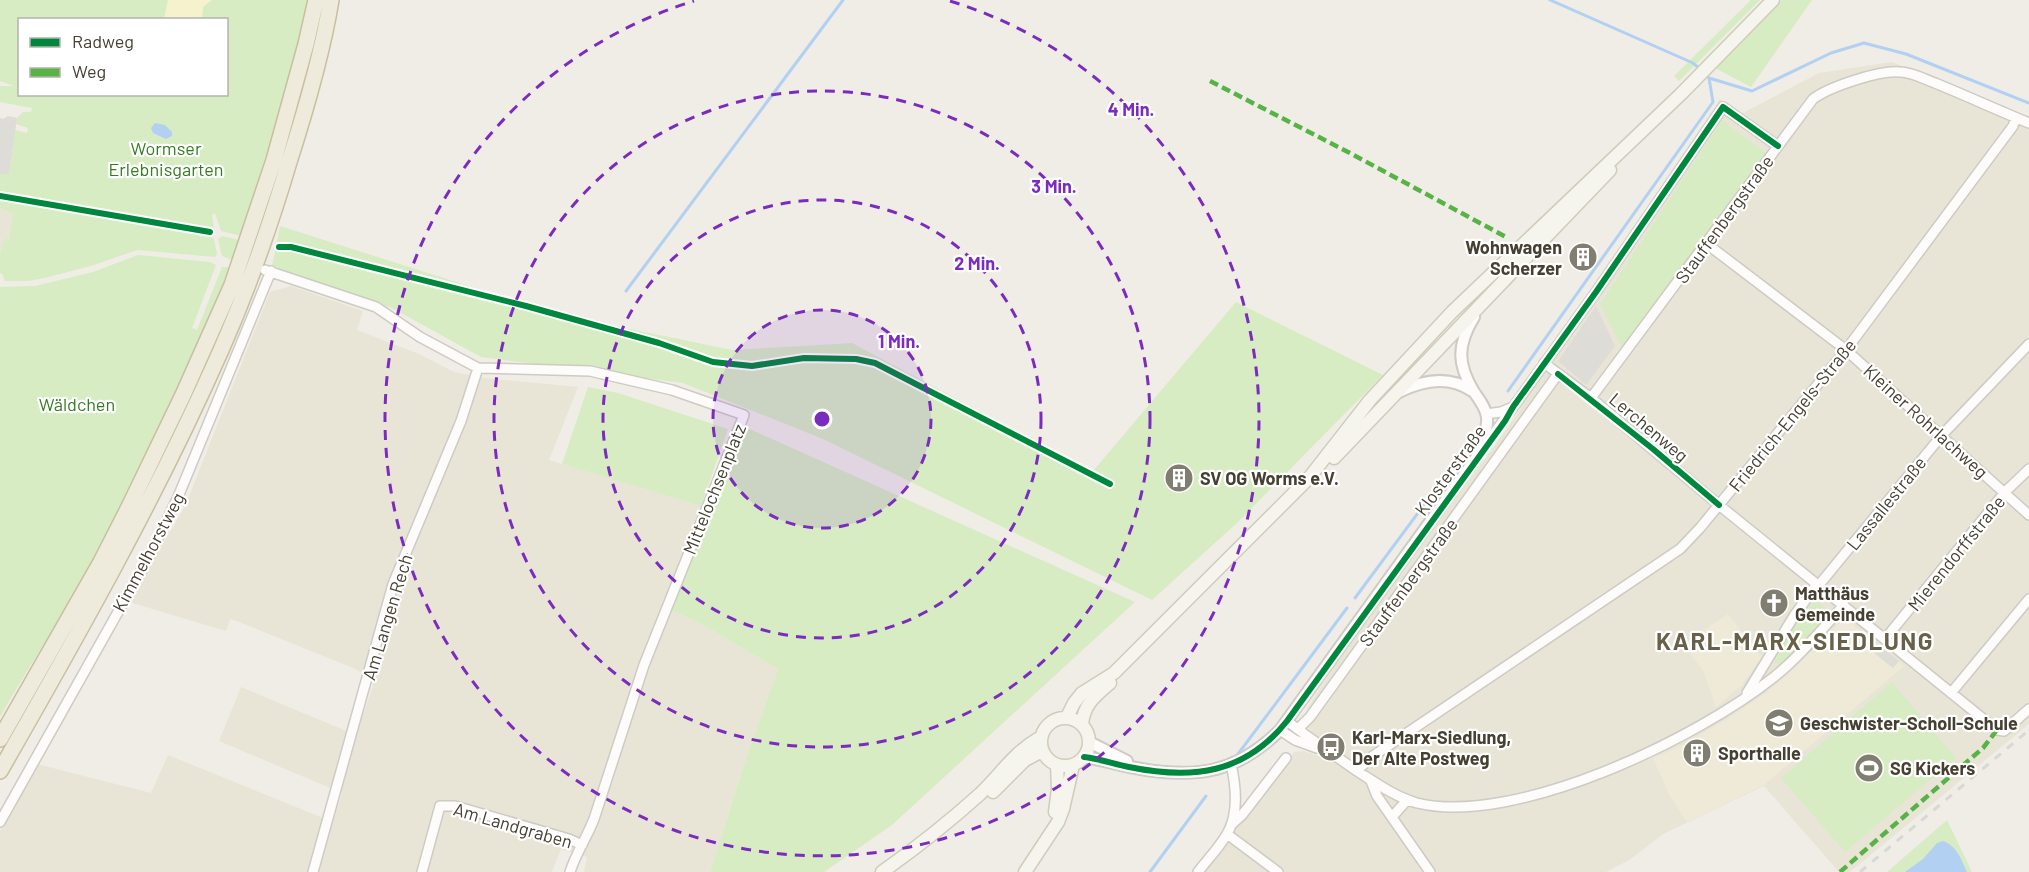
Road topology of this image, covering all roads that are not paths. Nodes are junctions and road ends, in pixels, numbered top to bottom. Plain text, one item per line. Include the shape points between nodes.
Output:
1 (315, 0) edge
2 (331, 0) edge
3 (1773, 0) edge
4 (1680, 94) junction
5 (2016, 118) junction
6 (2029, 123) edge
7 (1778, 146) junction
8 (1707, 244) junction
9 (268, 270) joint
10 (1478, 309) junction
11 (2029, 344) edge
12 (1846, 350) junction
13 (1544, 363) junction
14 (478, 368) junction
15 (1558, 374) junction
16 (1474, 392) junction
17 (1394, 395) junction
18 (1591, 398) junction
19 (1513, 407) junction
20 (1486, 414) junction
21 (1942, 435) junction
22 (1476, 458) junction
23 (2029, 469) edge
24 (2005, 492) junction
25 (1719, 505) junction
26 (2029, 514) edge
27 (1249, 542) junction
28 (1818, 585) junction
29 (2029, 598) edge
30 (1844, 605) junction
31 (1885, 639) junction
32 (1951, 693) junction
33 (1744, 698) junction
34 (2029, 709) edge
35 (1067, 717) junction
36 (1082, 724) junction
37 (1283, 725) junction
38 (1298, 729) junction
39 (1041, 737) junction
40 (0, 739) edge
41 (1089, 742) junction
42 (1042, 751) junction
43 (1328, 752) junction
44 (1084, 757) junction
45 (1286, 758) dead end
46 (1058, 765) junction
47 (1073, 765) junction
48 (1231, 765) junction
49 (1143, 769) junction
50 (0, 771) edge
51 (1357, 771) junction
52 (1371, 781) junction
53 (1407, 800) junction
54 (1392, 817) junction
55 (0, 822) edge
56 (1229, 830) junction
57 (1048, 837) junction
58 (582, 845) junction
59 (313, 872) edge
60 (422, 872) edge
61 (570, 872) edge
62 (882, 872) edge
63 (895, 872) edge
64 (1025, 872) edge
65 (1198, 872) edge
66 (1278, 872) edge
67 (1430, 872) edge

1 - 40 highway via 274,160 232,285 101,562
2 - 50 highway via 300,128 247,287 221,350 172,456 93,609
3 - 4 main road
4 - 10 main road
4 - 27 main road via 1452,312 1370,400 1310,478
5 - 6 street
5 - 7 street, Stauffenbergstraße via 1915,75 1884,73 1821,93
5 - 12 street, Friedrich-Engels-Straße
7 - 8 street, Stauffenbergstraße
7 - 13 street, Klosterstraße via 1723,107
8 - 12 street, Kleiner Rohrlachweg
8 - 18 street, Stauffenbergstraße
9 - 14 street, Mittelochsenplatz via 376,307 420,337
9 - 55 street, Kimmelhorstweg via 169,516
10 - 16 street, Klosterstraße via 1461,350 1463,373
10 - 17 main road
11 - 21 street, Lassallestraße
12 - 21 street, Kleiner Rohrlachweg
12 - 25 street, Friedrich-Engels-Straße
13 - 15 street, Lerchenweg
13 - 19 street, Klosterstraße
14 - 58 street, Mittelochsenplatz via 590,371 680,392 744,415 644,665
14 - 59 street, Am Langen Rech via 461,421 393,584
15 - 18 street, Lerchenweg
15 - 38 street, Stauffenbergstraße
16 - 17 street via 1459,383 1437,381
16 - 20 street, Klosterstraße
17 - 27 main road
18 - 25 street, Lerchenweg
19 - 20 street, Klosterstraße
19 - 22 street, Klosterstraße
20 - 22 street, Klosterstraße via 1485,435
21 - 24 street, Kleiner Rohrlachweg
21 - 28 street, Lassallestraße
22 - 37 street, Klosterstraße
23 - 24 street, Mierendorffstraße
24 - 26 street, Kleiner Rohrlachweg
24 - 31 street, Mierendorffstraße
25 - 28 street, Lerchenweg
25 - 51 street, Friedrich-Engels-Straße via 1680,549 1370,758
27 - 35 main road via 1114,673 1077,699
27 - 36 main road via 1090,700
28 - 30 street, Lerchenweg
28 - 33 street, Lassallestraße via 1795,614
29 - 32 street
30 - 31 street, Lerchenweg
30 - 33 street via 1788,664
31 - 32 street, Lerchenweg
32 - 34 street, Lerchenweg via 1997,730 2004,731
33 - 53 street via 1673,740 1583,780 1493,804 1437,806
35 - 36 main road
35 - 39 main road via 1051,721
36 - 41 main road
37 - 38 street
37 - 43 street via 1298,741
37 - 48 street, Klosterstraße via 1261,748
38 - 43 street
39 - 42 main road
39 - 62 main road via 1014,756 970,803
41 - 44 main road
41 - 49 street, Klosterstraße
42 - 46 main road
42 - 63 main road via 1025,760 987,797
43 - 51 street
44 - 47 main road
44 - 49 street, Klosterstraße
45 - 56 street
46 - 47 main road
46 - 57 main road via 1057,802
47 - 57 main road via 1063,809
48 - 49 street, Klosterstraße via 1191,773
48 - 56 street via 1235,797
51 - 52 street
52 - 53 street
52 - 54 street
53 - 54 street
54 - 67 street
56 - 65 street
56 - 66 street
57 - 64 main road
58 - 60 street, Am Landgraben via 455,806 440,806
58 - 61 street, Mittelochsenplatz

